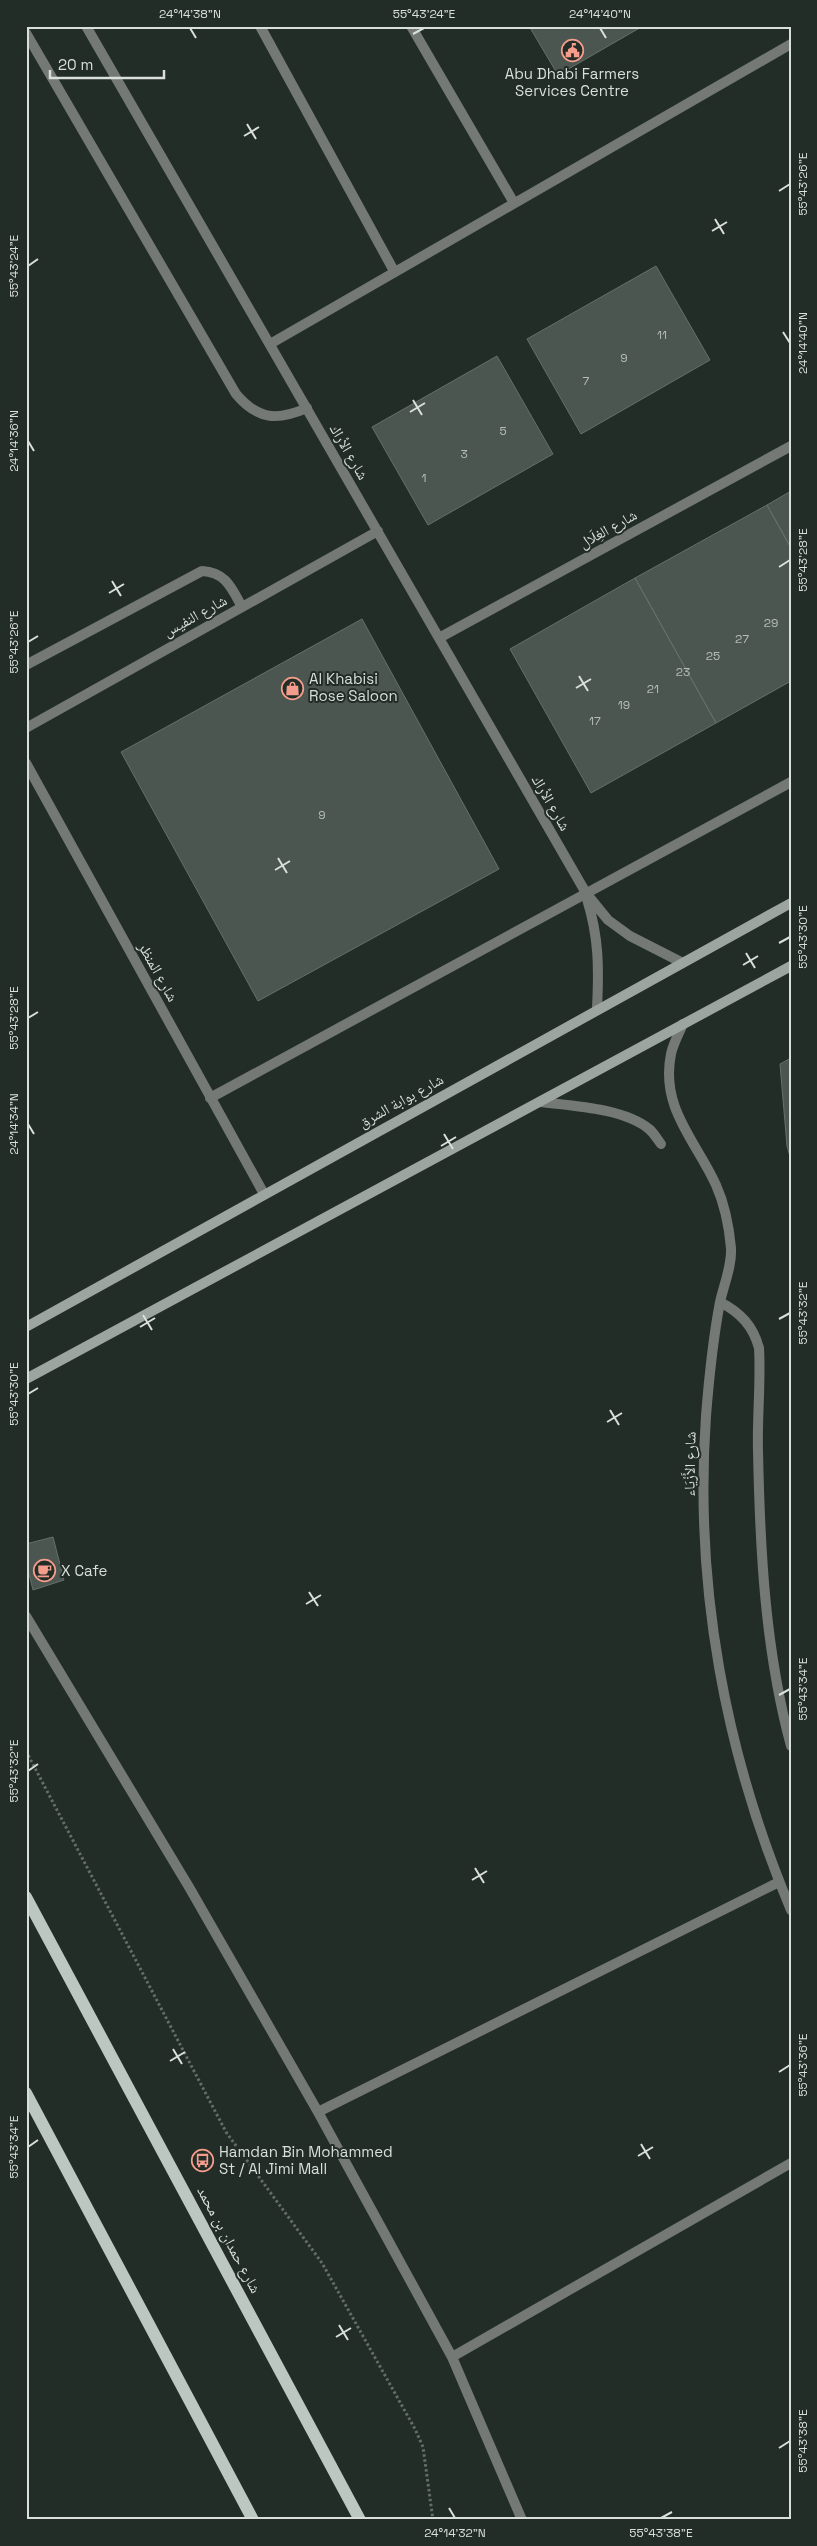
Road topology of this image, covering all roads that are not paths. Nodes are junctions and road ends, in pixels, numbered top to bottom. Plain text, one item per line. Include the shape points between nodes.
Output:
1 (86, 26) edge
2 (260, 26) edge
3 (411, 26) edge
4 (26, 33) edge
5 (791, 44) edge
6 (514, 203) junction
7 (394, 271) junction
8 (270, 344) junction
9 (307, 408) junction
10 (791, 446) edge
11 (378, 531) junction
12 (242, 607) junction
13 (439, 638) junction
14 (26, 665) edge
15 (26, 728) edge
16 (26, 763) edge
17 (791, 782) edge
18 (586, 893) junction
19 (791, 903) edge
20 (681, 962) junction
21 (791, 966) edge
22 (597, 1008) junction
23 (683, 1024) junction
24 (210, 1098) junction
25 (540, 1102) junction
26 (661, 1144) dead end
27 (264, 1194) junction
28 (720, 1302) junction
29 (26, 1326) edge
30 (26, 1379) edge
31 (26, 1616) edge
32 (791, 1746) edge
33 (779, 1882) junction
34 (26, 1897) edge
35 (791, 1910) edge
36 (26, 2092) edge
37 (318, 2112) junction
38 (791, 2163) edge
39 (452, 2358) junction
40 (253, 2520) edge
41 (360, 2520) edge
42 (522, 2520) edge

1 - 8 street, شارع الأراك
2 - 7 street
3 - 6 street
4 - 9 street via 236,394 246,405 273,417 288,417
5 - 6 street
6 - 7 street
7 - 8 street
8 - 9 street, شارع الأراك
9 - 11 street, شارع الأراك
10 - 13 street, شارع الغِلَال
11 - 12 street, شارع النفيس
11 - 13 street, شارع الأراك
12 - 14 street via 223,576 213,571 202,571
12 - 15 street, شارع النفيس
13 - 18 street, شارع الأراك
16 - 24 street, شارع المنظر
17 - 18 street
18 - 20 street, شارع الأراك via 608,920 630,936
18 - 22 street, شارع الأراك via 596,926 599,951
18 - 24 street
19 - 20 street, شارع بوابة الشرق
20 - 22 street, شارع بوابة الشرق
21 - 23 street
22 - 27 street, شارع بوابة الشرق
23 - 25 street
23 - 28 street, شارع الأَزْيَاء via 671,1053 670,1083 676,1113 716,1185 727,1217 731,1251
24 - 27 street, شارع المنظر
25 - 26 street via 615,1114 650,1130
25 - 30 street
27 - 29 street, شارع بوابة الشرق
28 - 32 street via 746,1320 755,1333 759,1348 758,1449 765,1596 772,1656
28 - 33 street, شارع الأَزْيَاء via 706,1416 704,1476 708,1595 730,1728 759,1831
31 - 37 street via 190,1887
33 - 35 street, شارع الأَزْيَاء
33 - 37 street
34 - 41 main road, شارع حمدان بن محمد
36 - 40 main road
37 - 39 street
38 - 39 street
39 - 42 street

